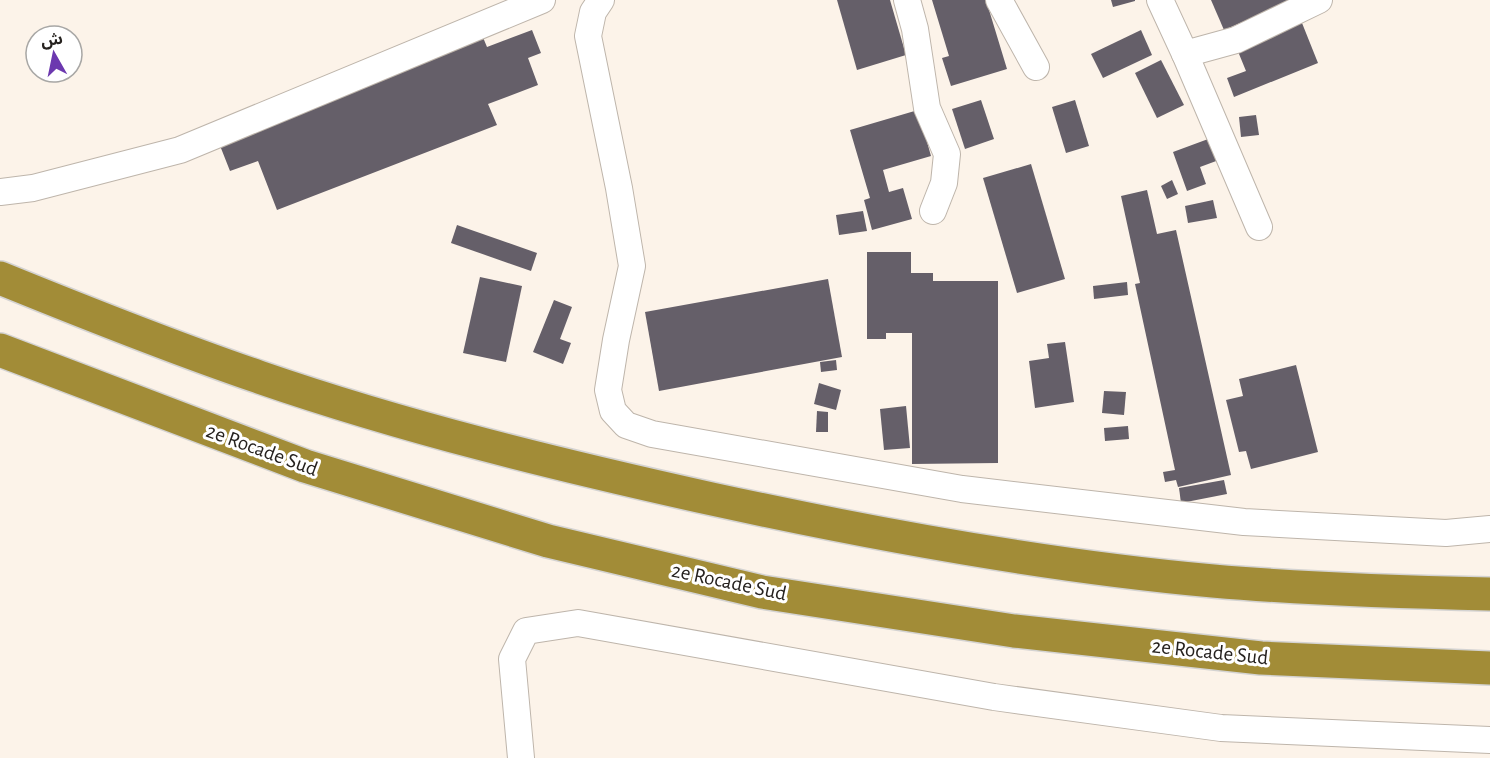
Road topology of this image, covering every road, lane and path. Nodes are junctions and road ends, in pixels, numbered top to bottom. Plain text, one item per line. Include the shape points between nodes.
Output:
1 (542, 0) edge
2 (601, 0) edge
3 (907, 0) edge
4 (999, 0) edge
5 (1160, 0) edge
6 (1319, 0) edge
7 (1185, 54) junction
8 (1036, 67) dead end
9 (0, 192) edge
10 (933, 211) dead end
11 (1259, 227) dead end
12 (0, 278) edge
13 (0, 350) edge
14 (1490, 529) edge
15 (1490, 594) edge
16 (1490, 668) edge
17 (1490, 740) edge
18 (520, 758) edge

1 - 9 street via 180,150 33,188
2 - 14 street via 589,23 588,36 632,266 608,390 613,411 626,425 652,434 985,492 1244,522 1446,533
3 - 10 street via 927,108 947,154 944,183
4 - 8 street
5 - 7 street
6 - 7 street via 1236,40
7 - 11 street
12 - 15 highway via 249,374 376,414 499,449 799,518 966,549 1210,580 1346,591
13 - 16 highway, 2e Rocade Sud via 305,466 548,541 762,592 1014,631 1261,658
17 - 18 street via 1221,728 994,697 578,623 526,631 512,659

